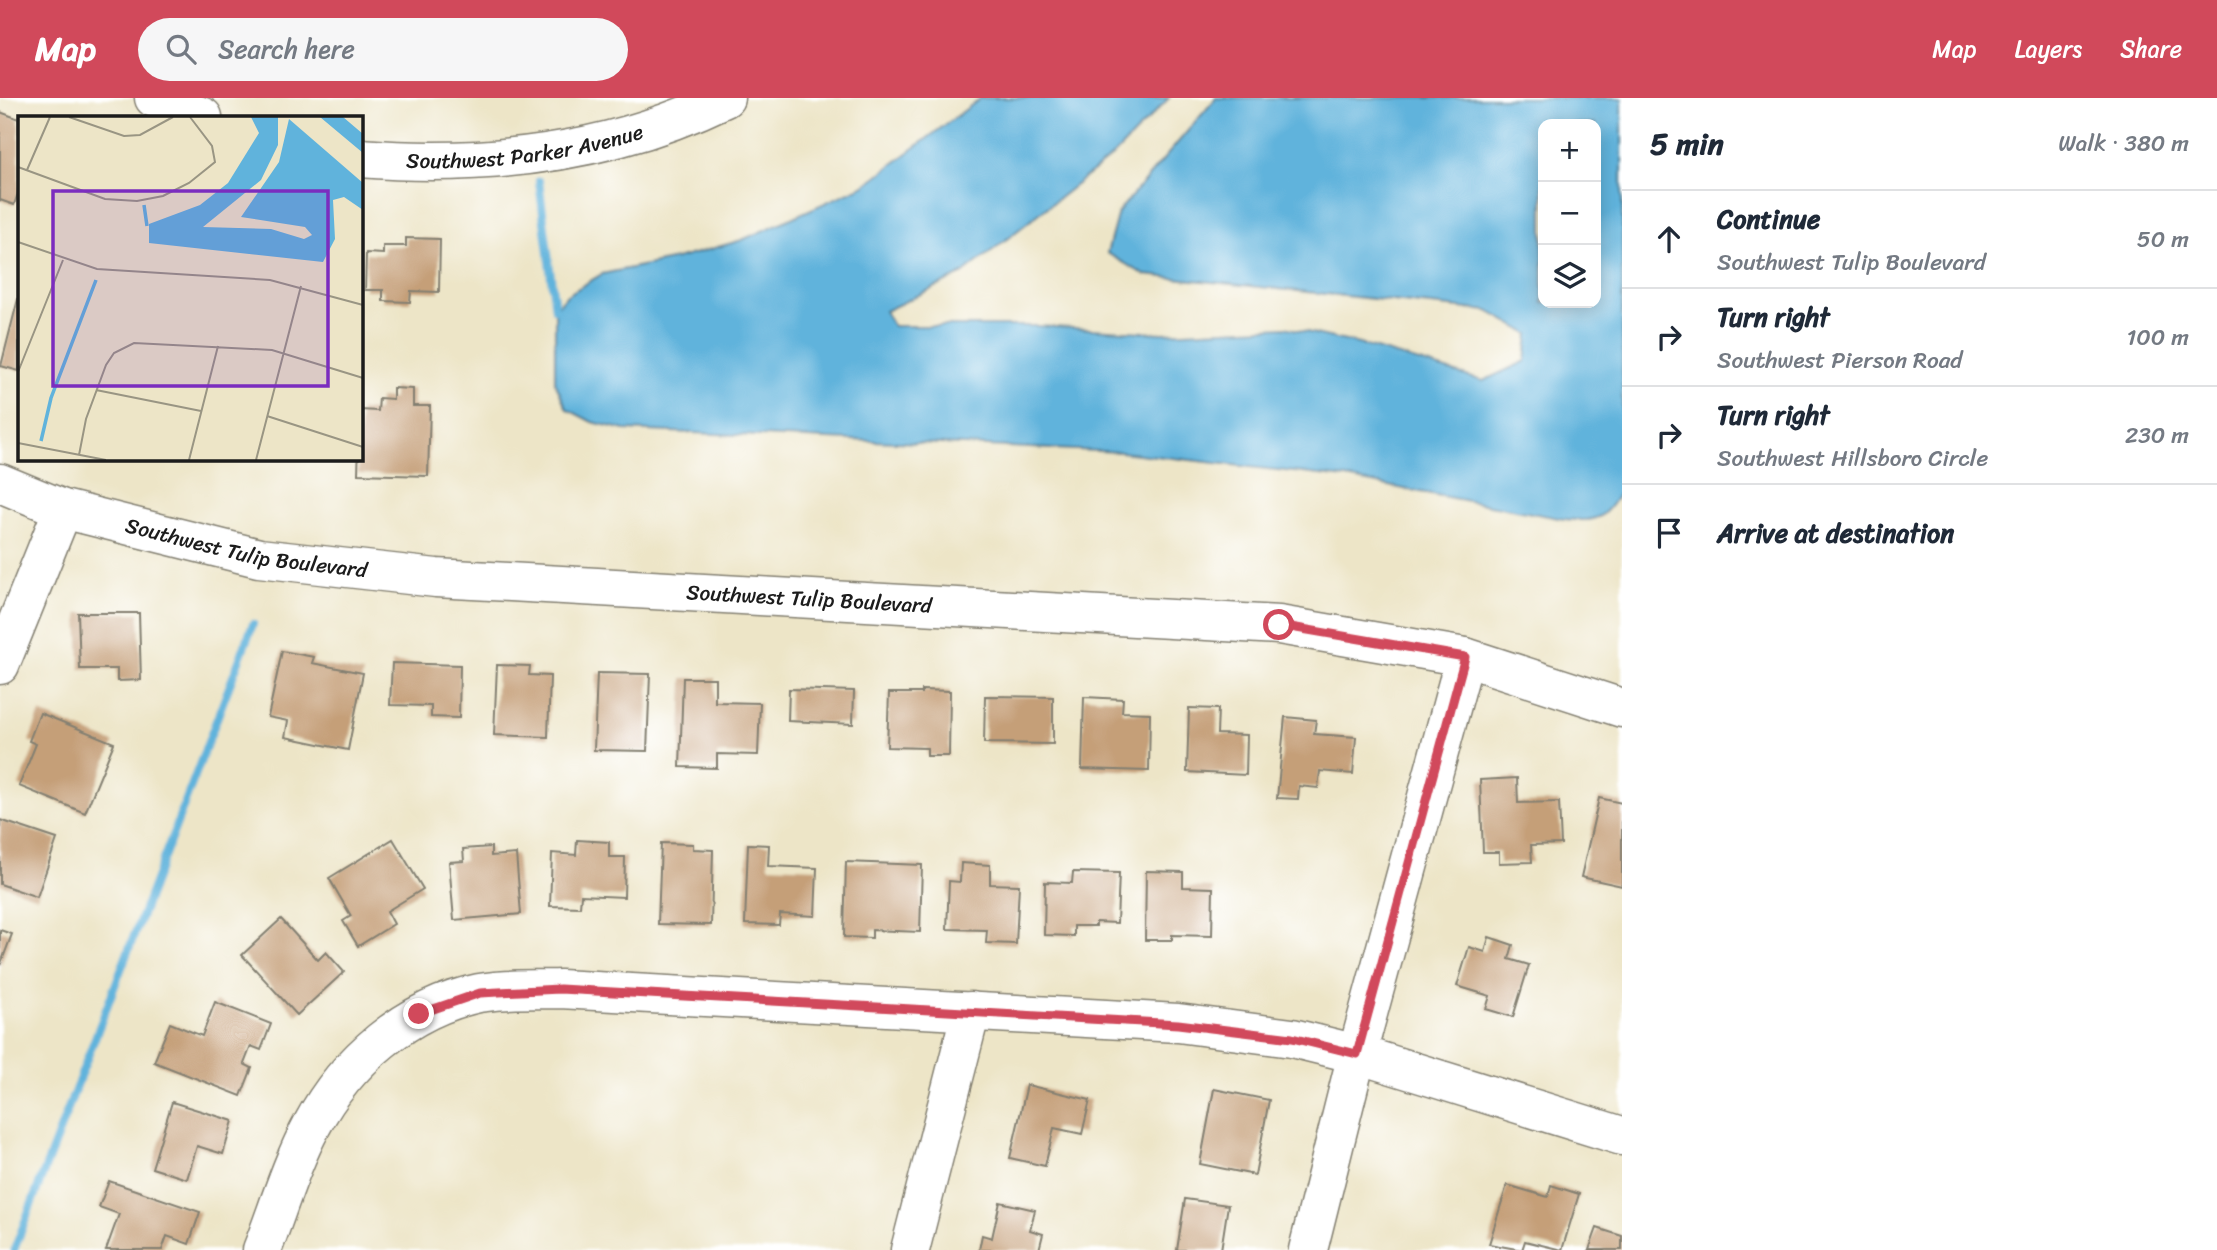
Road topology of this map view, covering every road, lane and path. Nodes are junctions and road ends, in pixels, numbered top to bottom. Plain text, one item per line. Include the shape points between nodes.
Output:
1 (154, 98) edge
2 (725, 98) edge
3 (200, 116) edge
4 (362, 158) edge
5 (0, 483) edge
6 (63, 509) junction
7 (1465, 657) junction
8 (0, 665) edge
9 (1622, 708) edge
10 (971, 1011) junction
11 (1357, 1054) junction
12 (1622, 1136) edge
13 (262, 1250) edge
14 (911, 1250) edge
15 (1308, 1250) edge

1 - 3 street
2 - 4 street, Southwest Parker Avenue via 653,129 538,156 433,162
5 - 6 street, Southwest Tulip Boulevard
6 - 7 street, Southwest Tulip Boulevard via 259,558 436,578 1279,625
6 - 8 street
7 - 9 street, Southwest Tulip Boulevard
7 - 11 street
10 - 11 street via 1178,1024 1292,1038
10 - 13 street via 560,989 480,993 419,1014 363,1055 311,1126
10 - 14 street
11 - 12 street
11 - 15 street

